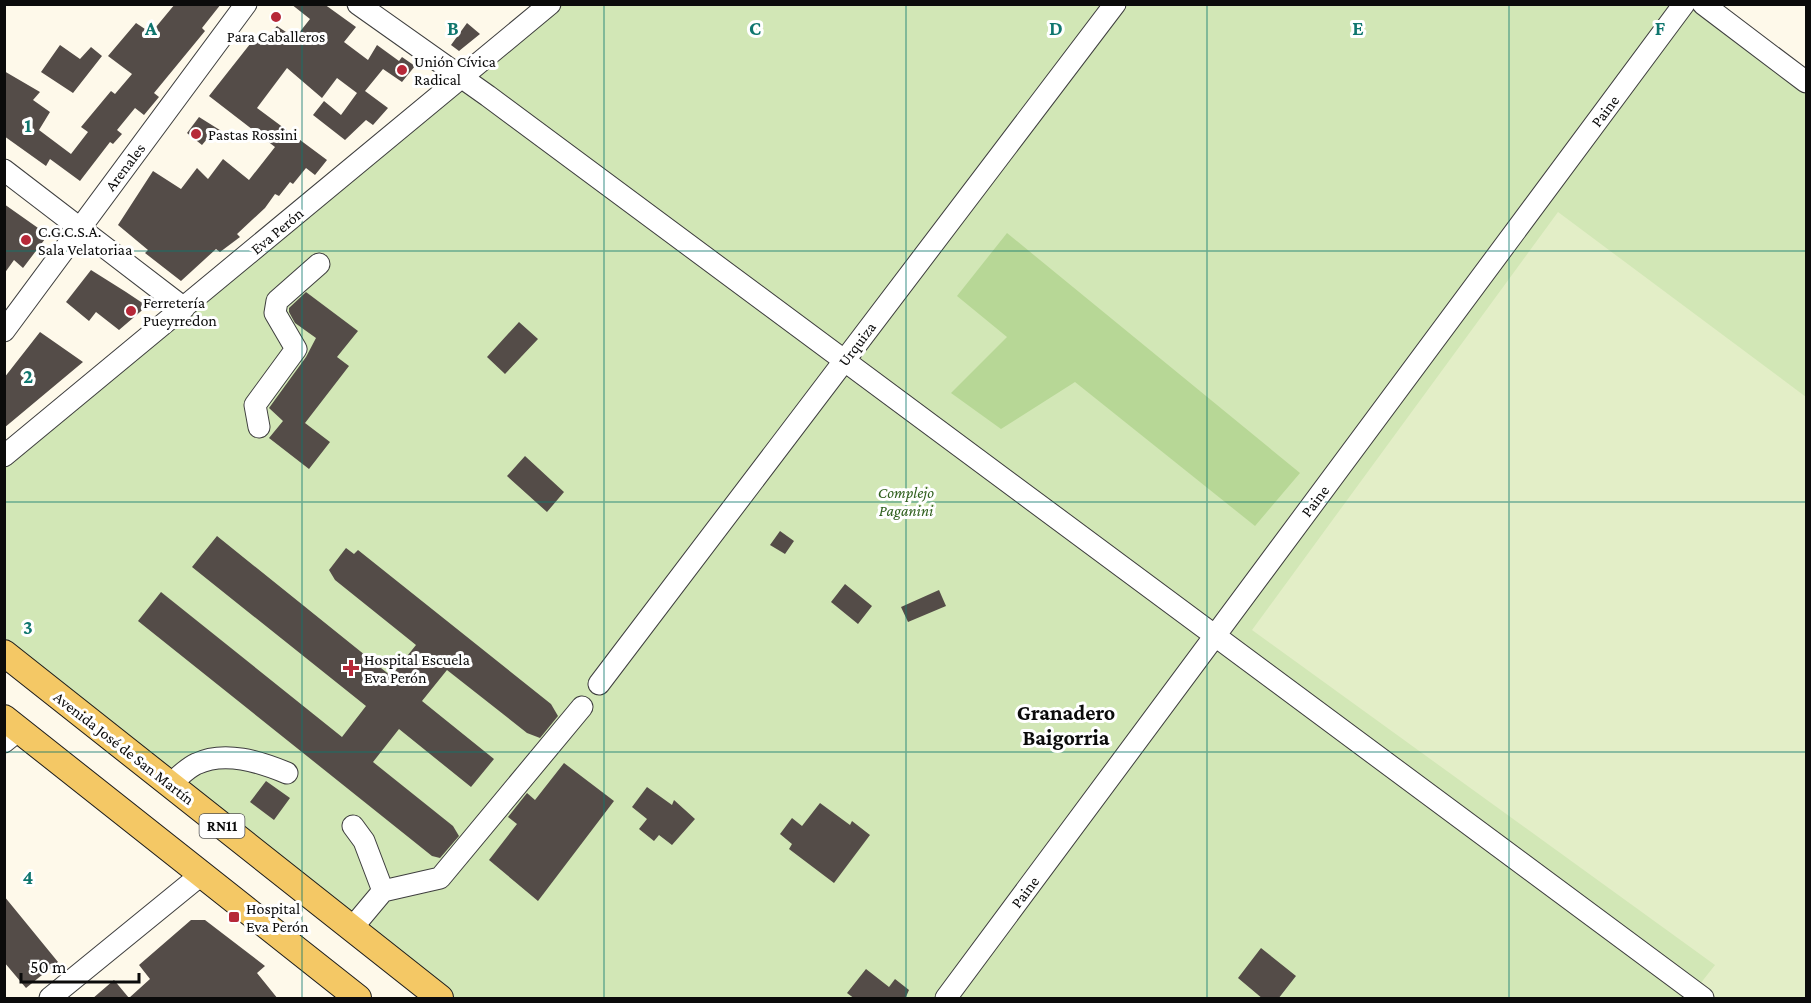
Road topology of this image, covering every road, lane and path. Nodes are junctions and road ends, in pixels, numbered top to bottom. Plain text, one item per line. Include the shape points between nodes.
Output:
1 (246, 4) edge
2 (358, 4) edge
3 (550, 4) edge
4 (1115, 4) edge
5 (1684, 4) edge
6 (1703, 4) edge
7 (462, 77) junction
8 (1806, 82) edge
9 (4, 170) edge
10 (81, 227) junction
11 (319, 264) dead end
12 (184, 308) junction
13 (4, 331) edge
14 (844, 361) junction
15 (259, 427) dead end
16 (4, 456) edge
17 (1215, 636) junction
18 (4, 653) edge
19 (599, 684) dead end
20 (582, 707) dead end
21 (9, 730) edge
22 (287, 774) dead end
23 (170, 784) junction
24 (353, 826) dead end
25 (202, 874) junction
26 (383, 891) junction
27 (352, 928) junction
28 (50, 999) edge
29 (358, 999) edge
30 (440, 999) edge
31 (946, 999) edge
32 (1703, 999) edge

1 - 10 street, Arenales
2 - 7 street
3 - 7 street, Eva Perón
4 - 14 street, Urquiza
5 - 17 street, Paine
6 - 8 street
7 - 12 street, Eva Perón
7 - 14 street
9 - 10 street
10 - 12 street
10 - 13 street, Arenales
11 - 15 street via 277,302 275,313 296,349 255,405
12 - 16 street, Eva Perón
14 - 17 street
14 - 19 street, Urquiza
17 - 31 street, Paine
17 - 32 street
18 - 23 main road, Avenida José de San Martín / RN11
20 - 26 street via 440,878
21 - 25 main road
22 - 23 street via 258,761 227,758 196,764
23 - 27 main road, Avenida José de San Martín / RN11
24 - 26 street via 364,841
25 - 28 street
25 - 29 main road
26 - 27 street
27 - 30 main road, Avenida José de San Martín / RN11

